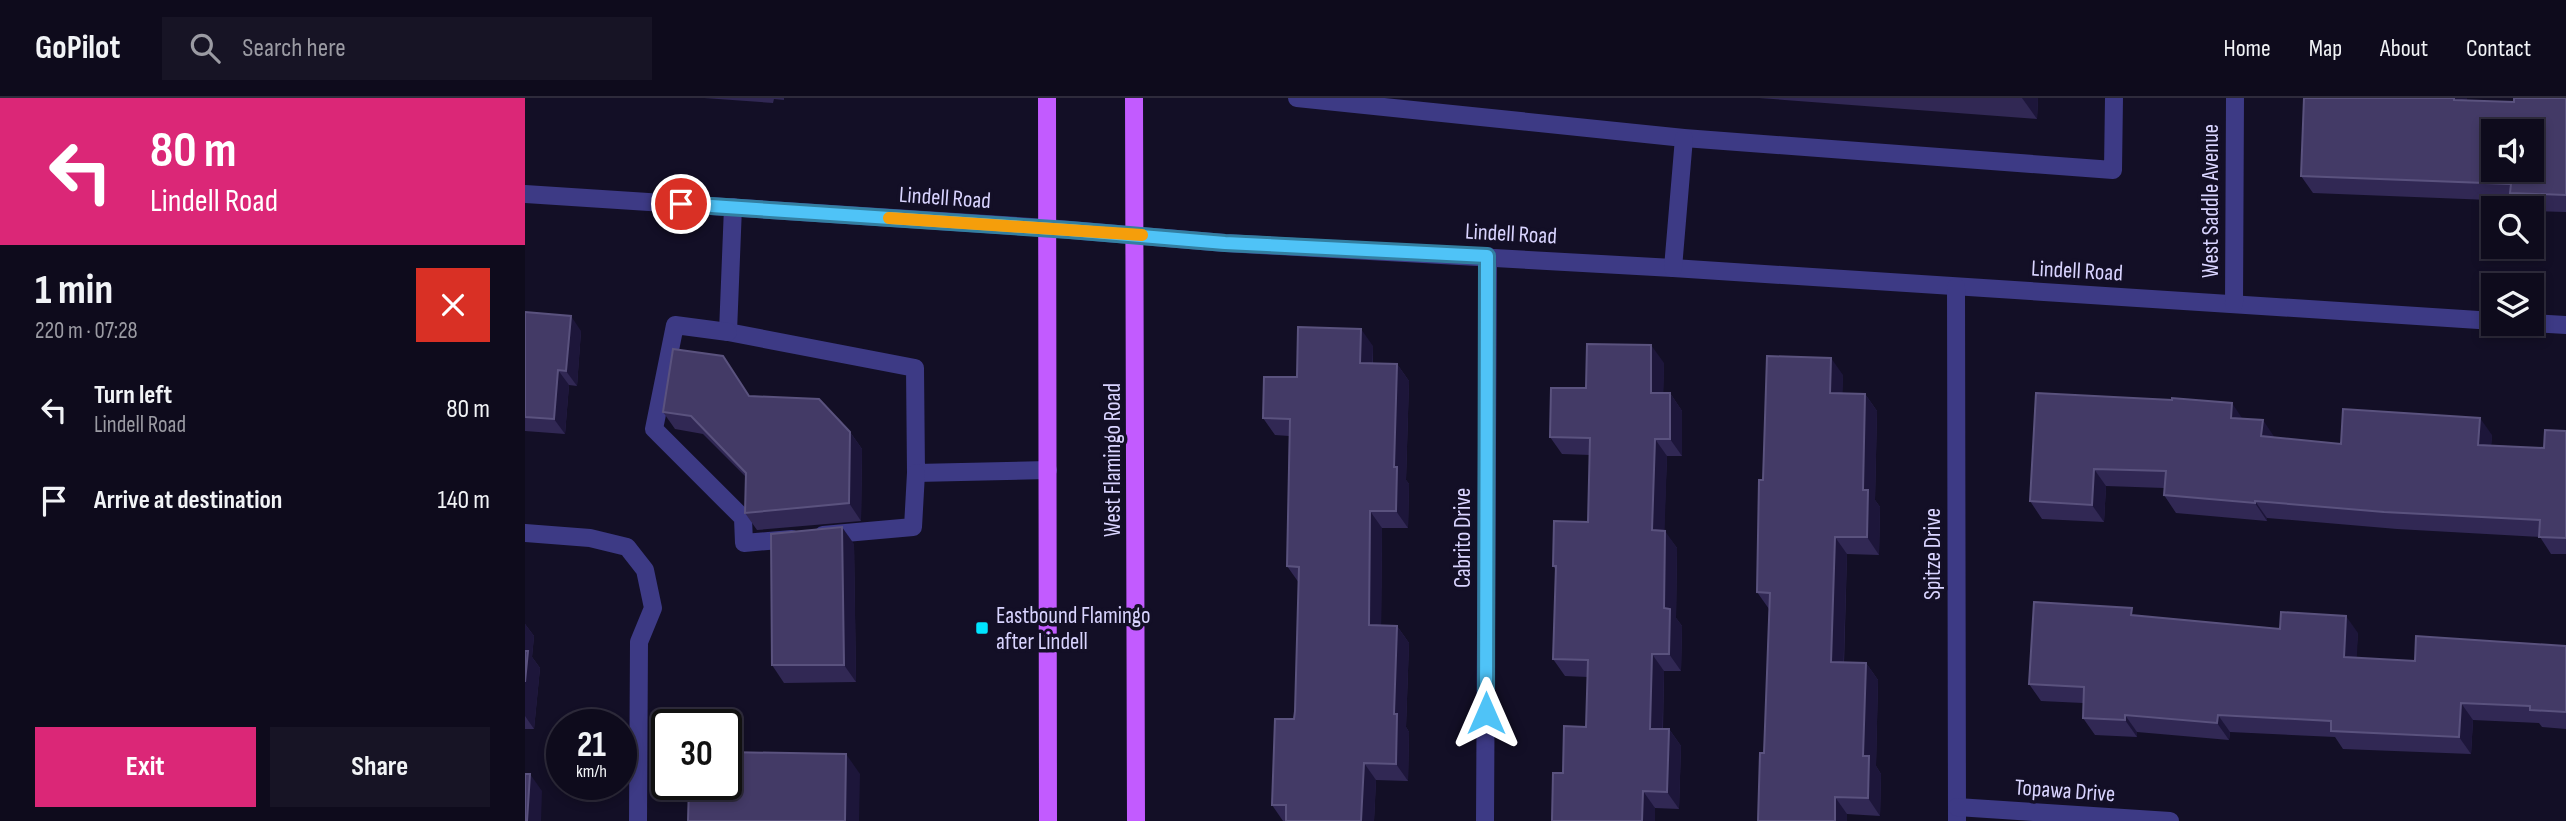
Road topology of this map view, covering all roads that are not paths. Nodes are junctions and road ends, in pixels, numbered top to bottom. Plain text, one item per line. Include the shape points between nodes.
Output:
1 (1047, 98) edge
2 (1134, 98) edge
3 (1297, 98) edge
4 (2114, 98) edge
5 (2235, 98) edge
6 (1684, 138) junction
7 (525, 194) edge
8 (733, 207) junction
9 (1047, 228) junction
10 (1136, 235) junction
11 (1487, 256) junction
12 (1674, 268) junction
13 (1956, 287) junction
14 (2234, 303) junction
15 (2481, 320) edge
16 (2544, 324) edge
17 (2566, 326) edge
18 (728, 332) junction
19 (1048, 470) junction
20 (916, 473) junction
21 (525, 533) edge
22 (1048, 794) junction
23 (1957, 814) edge
24 (638, 821) edge
25 (1048, 821) edge
26 (1058, 821) edge
27 (1136, 821) edge
28 (1485, 821) edge
29 (2169, 821) edge

1 - 9 main road
2 - 10 main road, West Flamingo Road
3 - 6 street
4 - 6 street via 2113,170
5 - 14 street, West Saddle Avenue
6 - 12 street
7 - 8 street, Lindell Road
8 - 9 street, Lindell Road
8 - 18 street
9 - 10 street, Lindell Road
9 - 19 main road
10 - 11 street, Lindell Road
10 - 27 main road, West Flamingo Road
11 - 12 street, Lindell Road
11 - 28 street, Cabrito Drive
12 - 13 street, Lindell Road
13 - 14 street, Lindell Road
13 - 23 street, Spitze Drive
14 - 15 street, Lindell Road
16 - 17 street
18 - 20 street via 915,368
18 - 20 street via 675,325 654,429 743,518 744,543 913,527
19 - 20 street
19 - 22 main road
21 - 24 street via 590,538 627,547 645,570 653,607 639,642
22 - 25 main road
22 - 26 main road
23 - 29 street, Topawa Drive

